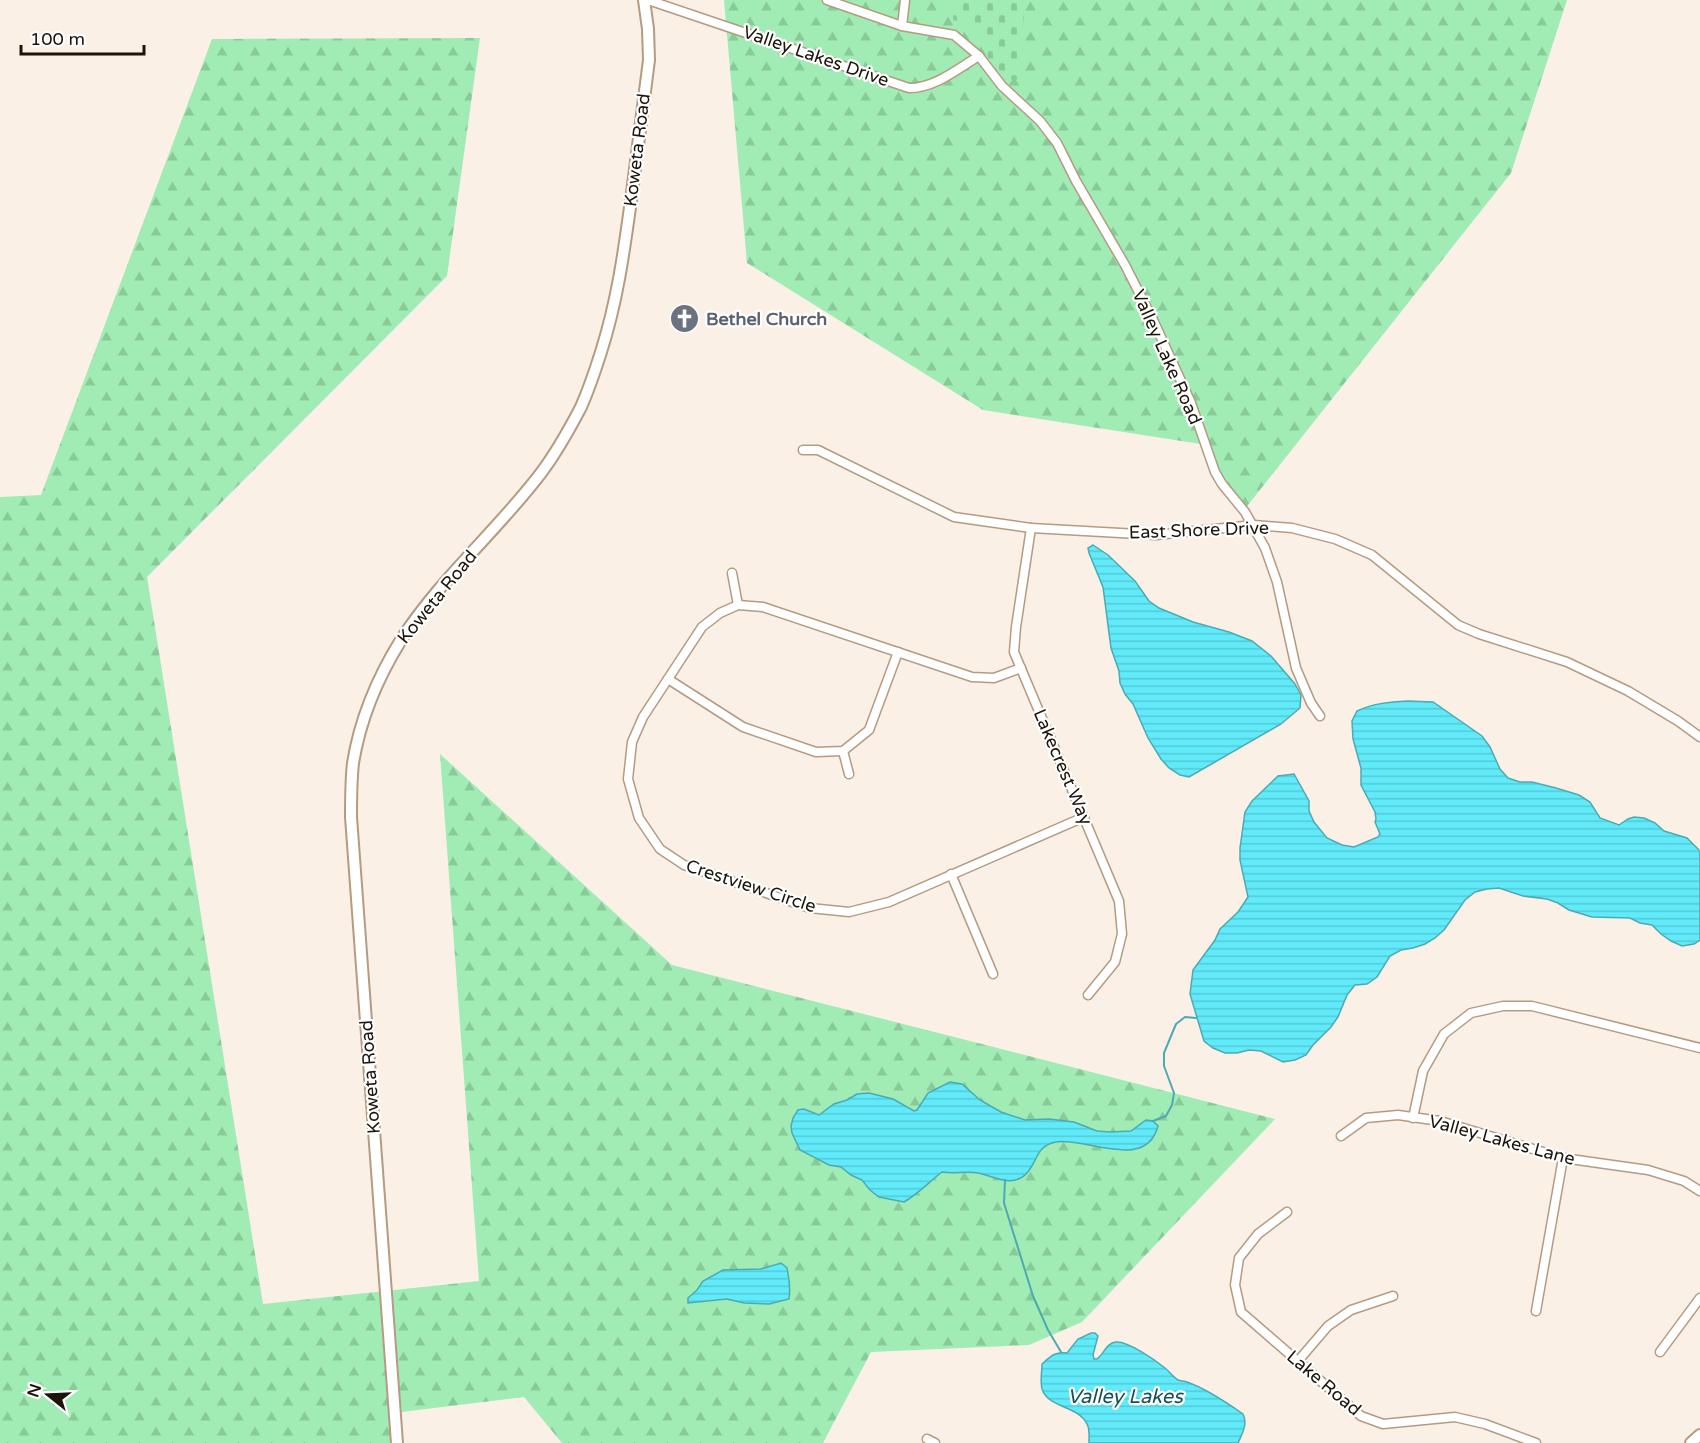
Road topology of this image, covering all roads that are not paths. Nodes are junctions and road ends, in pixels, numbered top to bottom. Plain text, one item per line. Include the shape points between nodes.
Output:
1 (646, 0) edge
2 (827, 0) edge
3 (905, 0) edge
4 (902, 26) junction
5 (979, 56) junction
6 (803, 450) dead end
7 (1254, 525) junction
8 (1031, 528) junction
9 (732, 573) dead end
10 (738, 605) junction
11 (898, 652) junction
12 (1021, 668) junction
13 (668, 679) junction
14 (1320, 716) dead end
15 (1700, 737) edge
16 (843, 751) junction
17 (849, 774) dead end
18 (1084, 817) junction
19 (951, 874) junction
20 (993, 974) dead end
21 (1088, 995) dead end
22 (1700, 1048) edge
23 (1413, 1118) junction
24 (1341, 1136) dead end
25 (1563, 1158) junction
26 (1700, 1191) edge
27 (1287, 1212) dead end
28 (1393, 1296) dead end
29 (1700, 1298) edge
30 (1536, 1311) dead end
31 (1660, 1352) dead end
32 (1298, 1361) junction
33 (1700, 1435) edge
34 (397, 1443) edge
35 (1536, 1443) edge
36 (1691, 1443) edge

1 - 5 street, Valley Lakes Drive via 909,88 931,85
1 - 34 street, Koweta Road via 649,60 625,251 612,318 592,380 570,427 542,471 428,602 400,641 372,698 353,761 351,817
2 - 4 street, Valley Lake Road
3 - 4 street
4 - 5 street, Valley Lake Road via 954,35
5 - 7 street, Valley Lake Road via 1057,143 1154,322 1191,403 1215,472
6 - 8 street, East Shore Drive via 818,450 954,517
7 - 8 street, East Shore Drive via 1156,535
7 - 14 street, Valley Lake Road via 1277,582 1296,668
7 - 15 street, East Shore Drive via 1293,528 1335,539 1372,555 1458,625 1568,662 1628,690
8 - 12 street, Lakecrest Way via 1014,652
9 - 10 street
10 - 11 street via 764,607
10 - 13 street, Crestview Circle via 702,627
11 - 12 street via 972,677 994,678
11 - 16 street via 869,730
12 - 18 street, Lakecrest Way
13 - 16 street via 743,727 816,752
13 - 19 street, Crestview Circle via 632,742 628,779 639,818 660,849 684,866 810,908 849,912 889,902
16 - 17 street
18 - 19 street, Crestview Circle
18 - 21 street, Lakecrest Way via 1119,901 1122,934 1115,962
19 - 20 street
22 - 23 street via 1532,1006 1503,1006 1471,1013 1444,1034 1423,1071
23 - 24 street, Valley Lakes Lane via 1366,1118
23 - 25 street, Valley Lakes Lane via 1440,1121
25 - 26 street, Valley Lakes Lane via 1648,1170 1684,1181
25 - 30 street
27 - 32 street, Lake Road via 1258,1234 1239,1258 1235,1285 1241,1312
28 - 32 street via 1352,1310 1328,1326
29 - 31 street
32 - 35 street, Lake Road via 1361,1416 1383,1424 1455,1417
33 - 36 street

